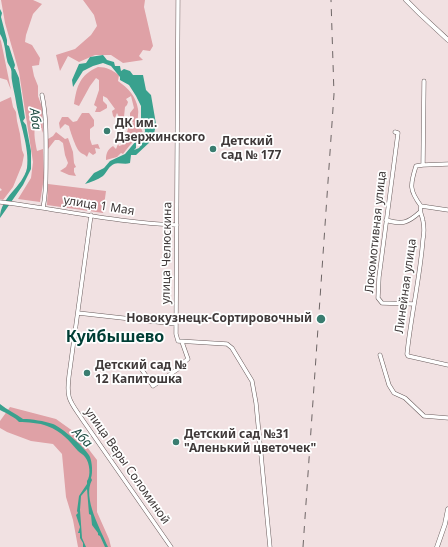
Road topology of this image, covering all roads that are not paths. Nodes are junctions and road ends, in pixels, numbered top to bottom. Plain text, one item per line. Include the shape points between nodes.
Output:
1 (178, 0) edge
2 (406, 0) edge
3 (448, 40) edge
4 (424, 81) dead end
5 (42, 95) dead end
6 (395, 132) dead end
7 (448, 164) edge
8 (423, 165) junction
9 (0, 202) edge
10 (420, 206) junction
11 (43, 208) junction
12 (448, 210) edge
13 (420, 212) junction
14 (91, 215) junction
15 (386, 220) junction
16 (177, 225) junction
17 (414, 304) junction
18 (78, 314) junction
19 (176, 324) junction
20 (182, 342) junction
21 (380, 355) dead end
22 (138, 364) dead end
23 (448, 365) edge
24 (448, 418) edge
25 (448, 509) edge
26 (171, 547) edge
27 (270, 547) edge
28 (437, 547) edge

1 - 16 street, улица Челюскина
2 - 3 main road
4 - 8 street
5 - 11 street via 45,107 46,152
6 - 15 street, Локомотивная улица via 398,133
7 - 8 street
8 - 10 street via 416,166 412,188
9 - 11 street, улица 1 Мая
10 - 12 street
10 - 13 street, Линейная улица
11 - 14 street, улица 1 Мая
13 - 15 street via 406,222
13 - 17 street, Линейная улица via 423,239
14 - 16 street, улица 1 Мая
14 - 18 street
15 - 17 street, Локомотивная улица via 378,298 382,302
16 - 19 street, улица Челюскина
17 - 23 street, Линейная улица via 410,321 408,356
18 - 19 street
18 - 26 street, улица Веры Соломиной via 68,396
19 - 20 street, улица Челюскина via 177,339
20 - 22 street via 188,359 154,386
20 - 27 street via 228,344 252,381
21 - 24 street via 394,393 405,398 424,416
25 - 28 main road

